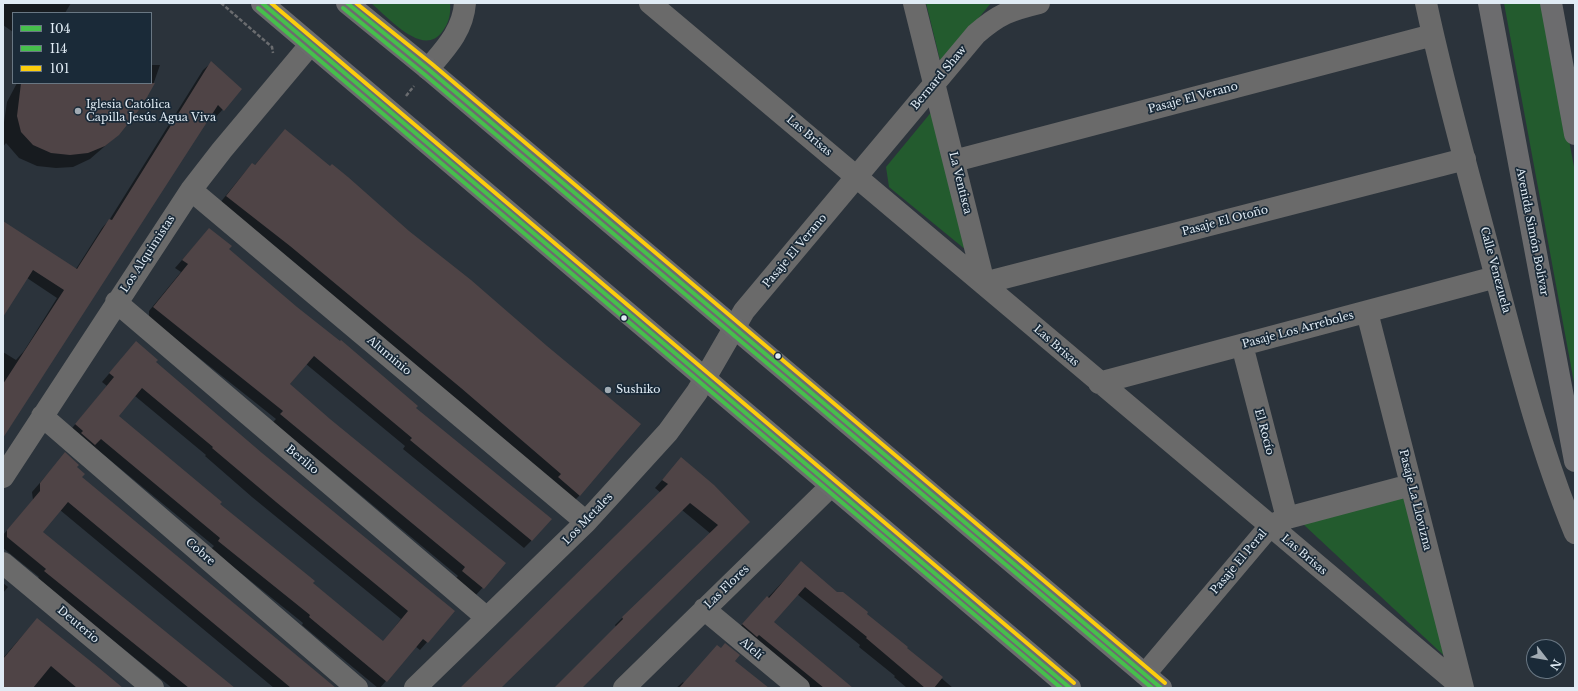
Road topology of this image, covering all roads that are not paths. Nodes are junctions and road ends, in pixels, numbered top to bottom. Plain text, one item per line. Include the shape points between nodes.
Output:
1 (262, 3) edge
2 (347, 3) edge
3 (465, 3) edge
4 (650, 3) edge
5 (914, 3) edge
6 (1426, 3) edge
7 (1490, 3) edge
8 (1551, 3) edge
9 (1028, 4) edge
10 (1433, 35) junction
11 (310, 45) junction
12 (428, 69) junction
13 (935, 83) junction
14 (1575, 134) edge
15 (1465, 159) junction
16 (954, 161) junction
17 (857, 177) junction
18 (191, 190) junction
19 (1496, 277) junction
20 (984, 283) junction
21 (116, 302) junction
22 (1367, 312) junction
23 (734, 327) junction
24 (1242, 345) junction
25 (705, 379) junction
26 (1099, 384) junction
27 (42, 416) junction
28 (1575, 461) edge
29 (3, 477) edge
30 (1411, 485) junction
31 (831, 486) junction
32 (586, 522) junction
33 (1278, 522) junction
34 (1575, 533) edge
35 (3, 563) edge
36 (704, 609) junction
37 (487, 618) junction
38 (1145, 674) junction
39 (152, 688) edge
40 (356, 688) edge
41 (414, 688) edge
42 (624, 688) edge
43 (799, 688) edge
44 (1070, 688) edge
45 (1161, 688) edge
46 (1463, 688) edge

1 - 11 main road
2 - 12 main road
3 - 12 street via 457,34
4 - 17 street, Las Brisas
5 - 13 street, La Ventisca
6 - 10 street, Calle Venezuela
7 - 28 main road, Avenida Simón Bolívar
8 - 14 main road
9 - 13 street, Bernard Shaw via 1010,10 976,34
10 - 15 street, Calle Venezuela
10 - 16 street, Pasaje El Verano
11 - 18 street, Los Alquimistas
11 - 25 main road
12 - 23 main road
13 - 16 street, La Ventisca
13 - 17 street, Bernard Shaw
15 - 19 street, Calle Venezuela
15 - 20 street, Pasaje El Otoño
16 - 20 street, La Ventisca
17 - 20 street, Las Brisas
17 - 23 street, Pasaje El Verano via 744,311
18 - 21 street, Los Alquimistas
18 - 32 street, Aluminio
19 - 22 street, Pasaje Los Arreboles
19 - 34 street, Calle Venezuela via 1542,444
20 - 26 street, Las Brisas
21 - 27 street, Los Alquimistas
21 - 37 street, Berilio
22 - 24 street, Pasaje Los Arreboles
22 - 30 street, Pasaje La Llovizna
23 - 25 street, Los Metales
23 - 38 main road
24 - 26 street, Pasaje Los Arreboles
24 - 33 street, El Rocío
25 - 31 main road
25 - 32 street, Los Metales via 691,403 668,432
26 - 33 street, Las Brisas
27 - 29 street, Los Alquimistas
27 - 40 street, Cobre
30 - 33 street
30 - 46 street, Pasaje La Llovizna
31 - 36 street, Las Flores
31 - 44 main road
32 - 37 street, Los Metales
33 - 38 street, Pasaje El Peral
33 - 46 street, Las Brisas
35 - 39 street, Deuterio
36 - 42 street, Las Flores
36 - 43 street, Alelí
37 - 41 street, Los Metales
38 - 45 main road

